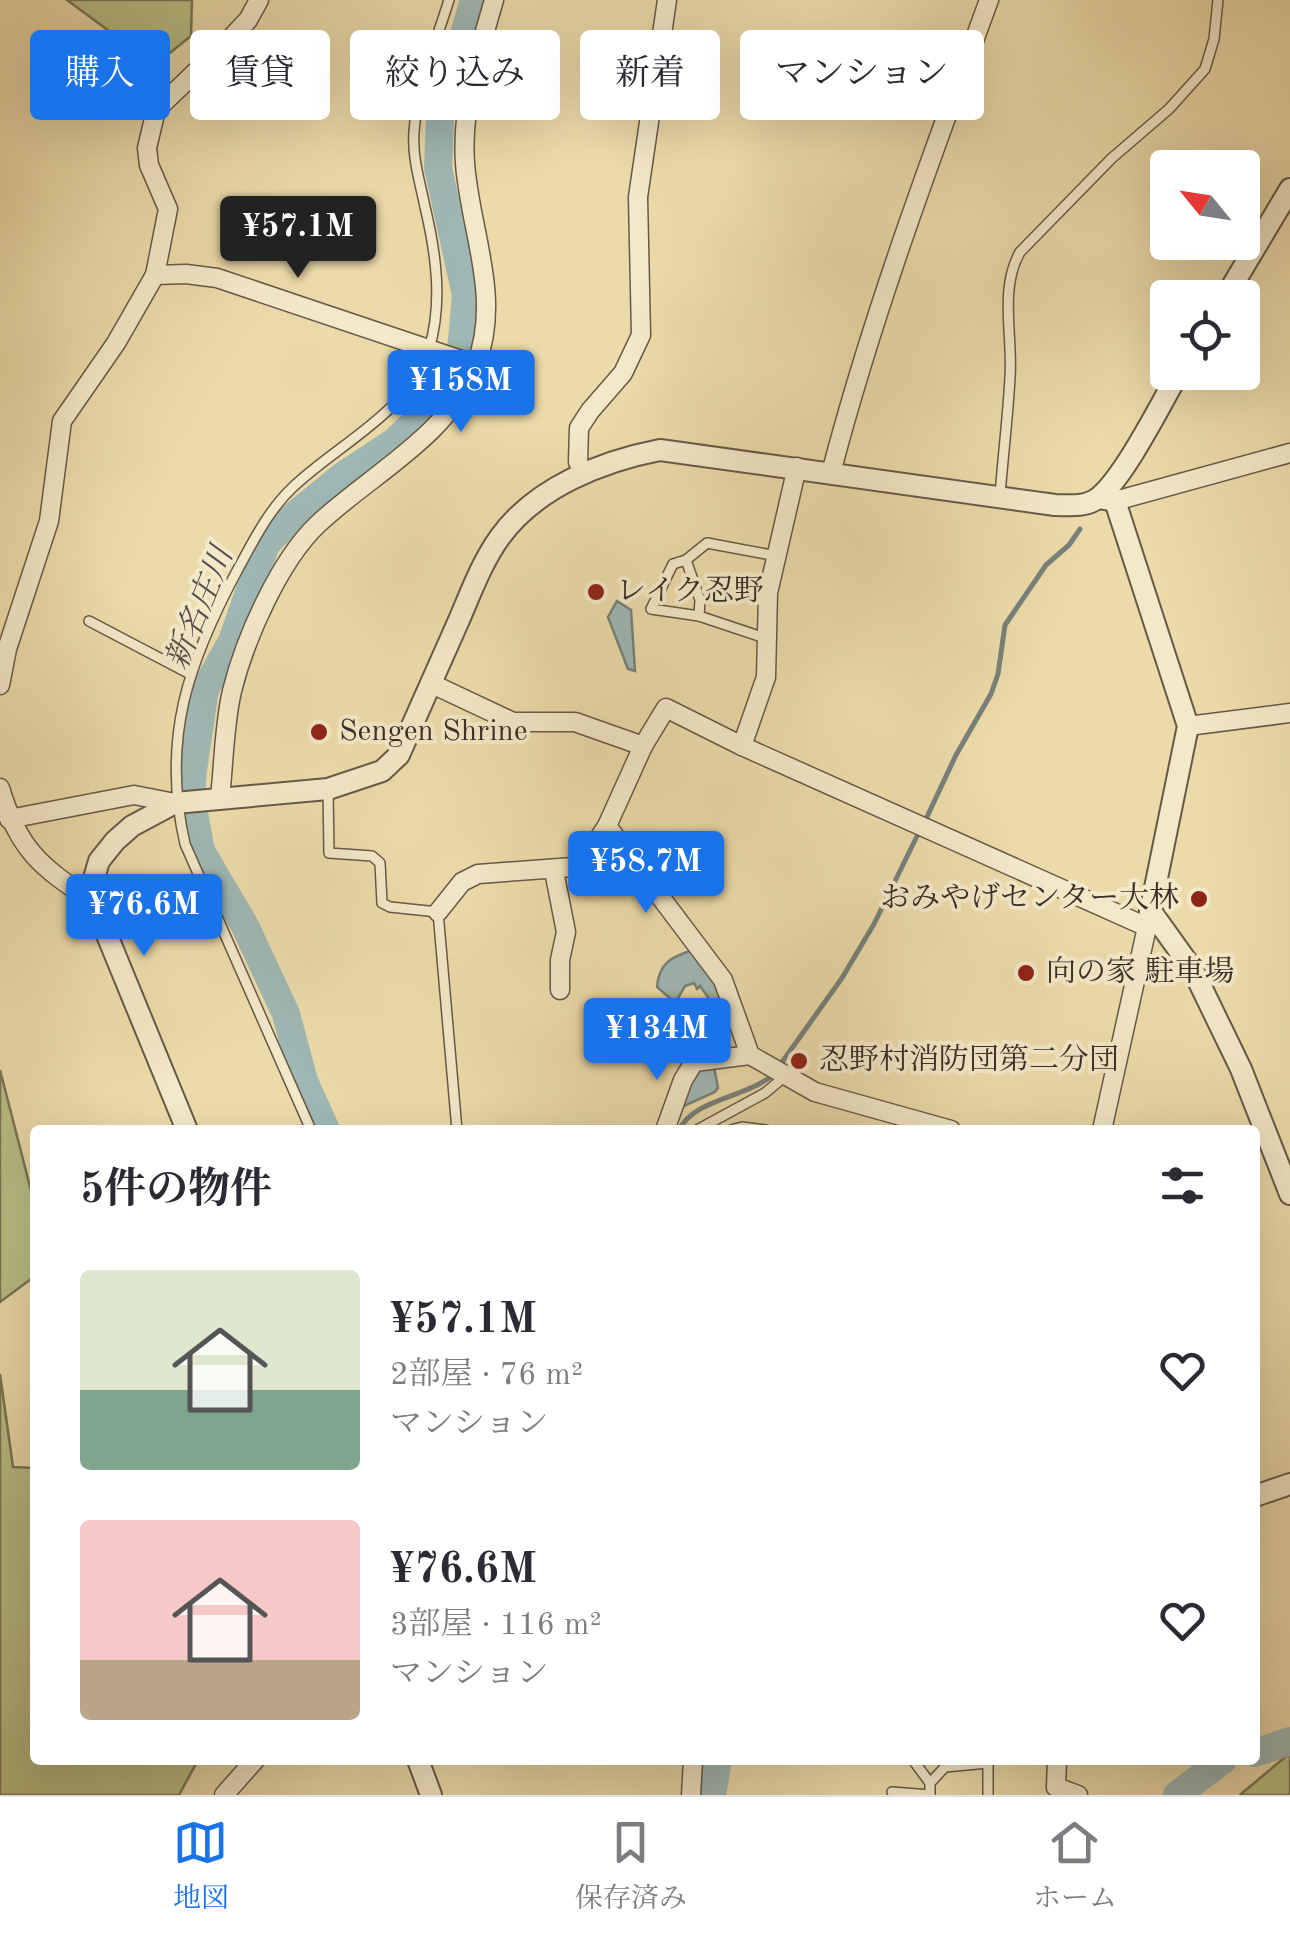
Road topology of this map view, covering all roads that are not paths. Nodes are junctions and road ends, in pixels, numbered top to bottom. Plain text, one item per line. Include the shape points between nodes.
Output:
1 (259, 0) edge
2 (449, 0) edge
3 (494, 0) edge
4 (667, 0) edge
5 (989, 0) edge
6 (1218, 0) edge
7 (1290, 189) edge
8 (156, 274) junction
9 (1235, 280) edge
10 (430, 350) junction
11 (474, 364) junction
12 (1169, 390) edge
13 (1290, 453) edge
14 (798, 466) junction
15 (584, 473) junction
16 (830, 473) junction
17 (1000, 498) junction
18 (1107, 500) junction
19 (777, 556) junction
20 (686, 560) junction
21 (700, 616) junction
22 (90, 620) dead end
23 (769, 639) junction
24 (190, 674) junction
25 (0, 684) edge
26 (430, 684) junction
27 (1290, 713) edge
28 (1188, 726) junction
29 (643, 746) junction
30 (742, 746) junction
31 (0, 788) edge
32 (328, 790) junction
33 (220, 797) junction
34 (175, 803) junction
35 (9, 819) junction
36 (607, 826) junction
37 (554, 870) junction
38 (93, 901) junction
39 (438, 912) junction
40 (1149, 919) junction
41 (560, 990) dead end
42 (750, 1055) junction
43 (780, 1074) junction
44 (185, 1125) edge
45 (309, 1125) edge
46 (457, 1125) edge
47 (667, 1125) edge
48 (706, 1125) edge
49 (933, 1125) edge
50 (1103, 1125) edge
51 (1257, 1125) edge
52 (1263, 1146) edge
53 (1290, 1194) edge
54 (1290, 1484) edge
55 (1260, 1494) edge
56 (251, 1765) edge
57 (420, 1765) edge
58 (693, 1765) edge
59 (916, 1765) edge
60 (962, 1765) edge
61 (988, 1765) edge
62 (1057, 1765) edge
63 (930, 1791) edge
64 (892, 1792) dead end
65 (224, 1795) edge
66 (431, 1795) edge
67 (691, 1795) edge
68 (988, 1795) edge
69 (1078, 1795) edge

1 - 8 street via 248,20 156,110 149,165 168,209
2 - 10 lane via 414,132 438,292
3 - 11 street via 467,110 465,163 486,296 485,336
4 - 15 street via 638,197 641,334 623,373 580,428 578,462
5 - 16 street via 854,382
6 - 17 lane via 1205,69 1013,264
7 - 9 street
8 - 10 street via 217,278
8 - 25 street via 62,422 48,521
10 - 11 street
10 - 24 lane via 398,400 268,514
11 - 33 street via 448,415 290,555 232,692
12 - 18 street
13 - 18 street
14 - 15 street via 660,450
14 - 16 street
14 - 19 street
15 - 26 street via 501,535
16 - 17 street
17 - 18 street via 1055,505
18 - 28 street
19 - 20 lane via 707,542
19 - 23 street via 768,594
20 - 21 lane
20 - 21 lane via 673,564 652,609
21 - 23 lane
22 - 24 lane
23 - 30 street via 766,677
24 - 34 lane via 176,746
26 - 29 street via 513,722 575,722
26 - 32 street via 399,755 382,771
27 - 28 street
28 - 40 street
29 - 30 street via 666,708
29 - 36 street
30 - 40 street via 1047,886
31 - 35 street
32 - 33 street
32 - 39 lane via 330,853 372,856 380,863 382,903
33 - 34 street
34 - 35 street via 134,794
34 - 38 street via 115,841 99,861
34 - 45 lane via 184,844
35 - 38 street via 33,858
36 - 37 street via 574,867
36 - 42 street via 723,980
37 - 39 street via 478,874 462,882
37 - 41 street via 566,932
38 - 44 street
39 - 46 lane
40 - 50 street
40 - 51 street via 1193,970 1240,1070
42 - 43 street
42 - 47 street via 694,1062
43 - 48 lane via 766,1093
43 - 49 street via 815,1092
52 - 53 street
54 - 55 street
56 - 65 street
57 - 66 street
58 - 67 street
59 - 63 lane
60 - 63 lane via 945,1767
61 - 68 lane
62 - 69 street via 1056,1787
63 - 64 lane

